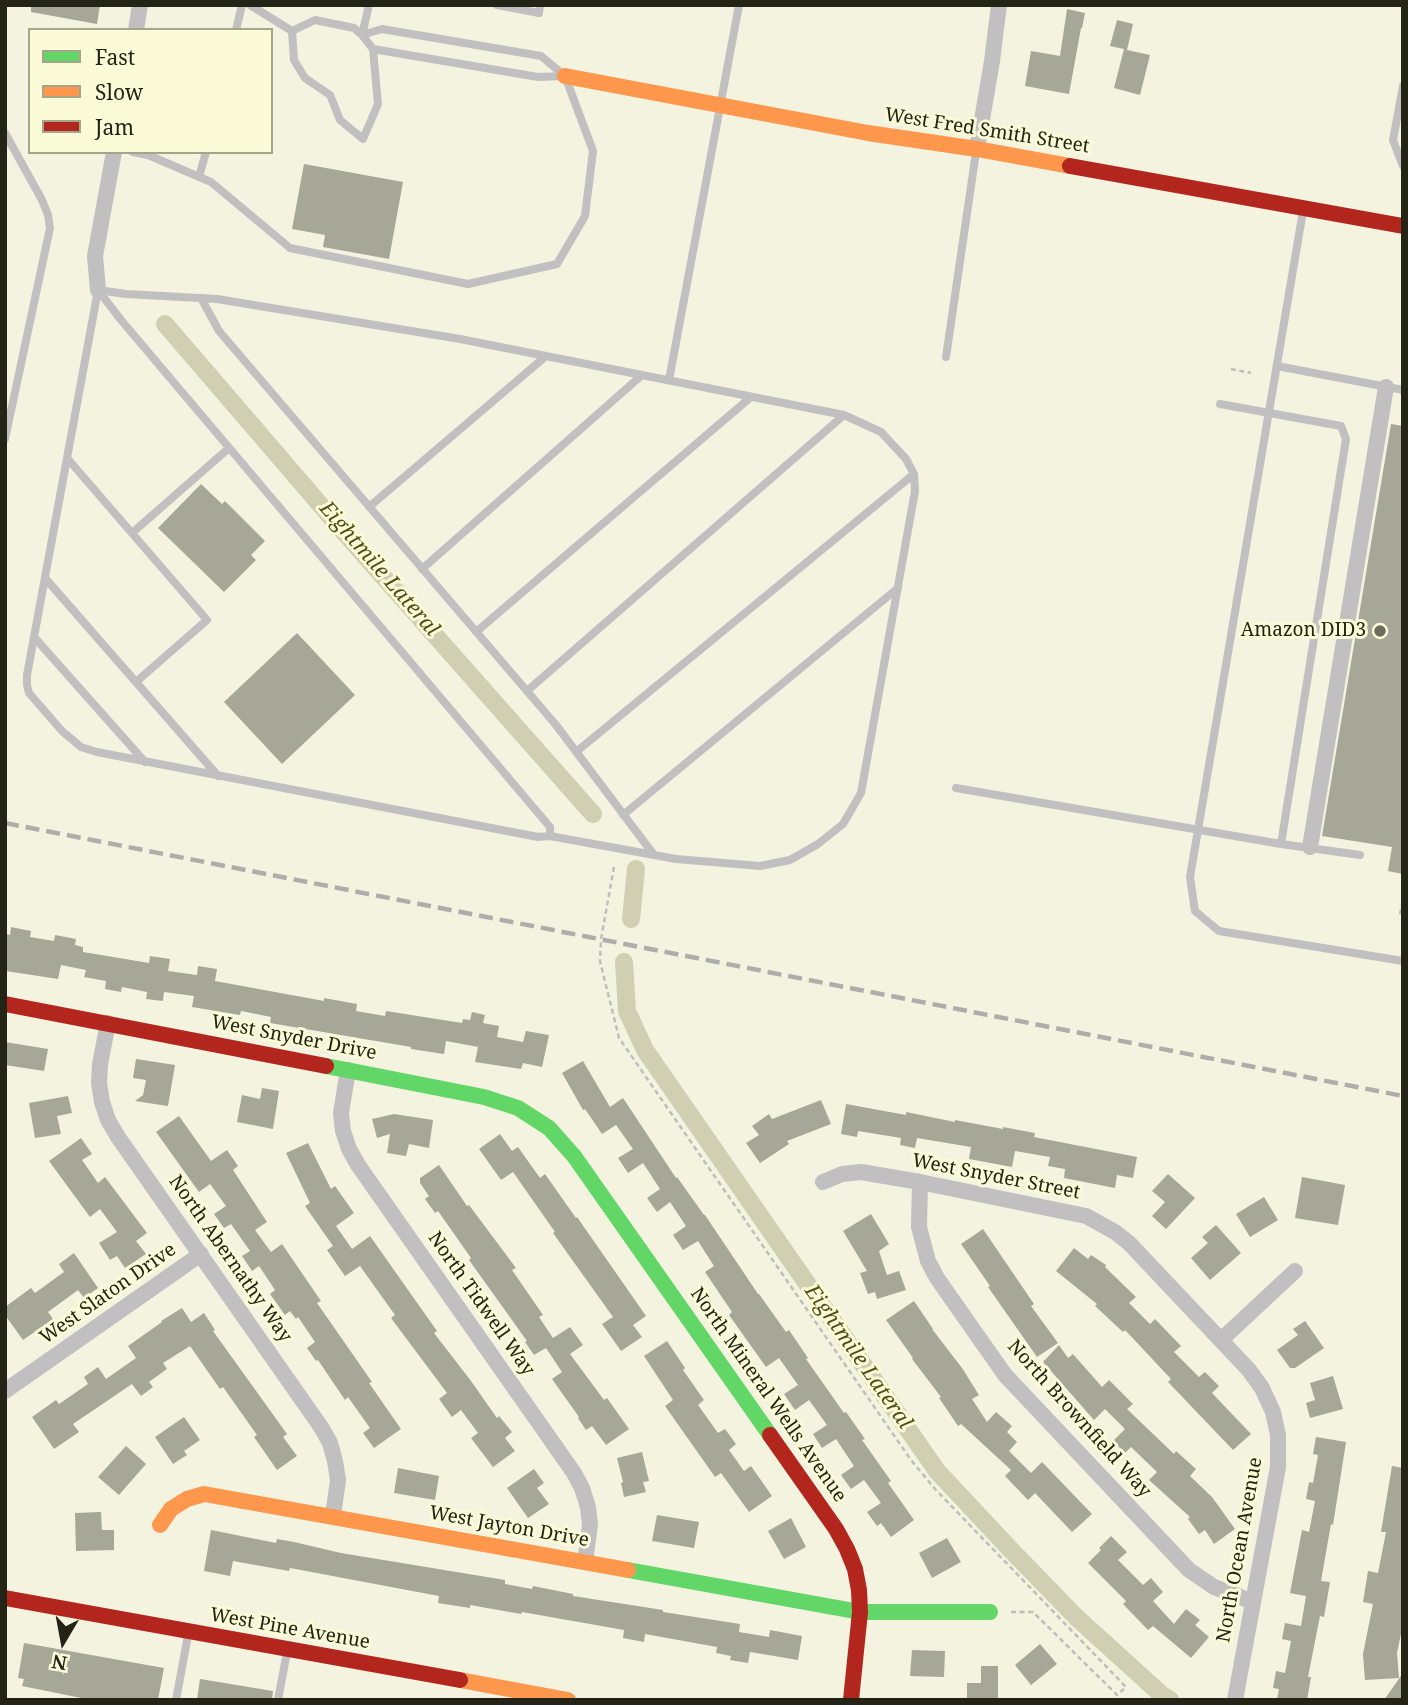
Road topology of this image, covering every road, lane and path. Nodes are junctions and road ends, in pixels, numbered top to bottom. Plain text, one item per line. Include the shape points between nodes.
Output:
1 (140, 5) edge
2 (242, 5) edge
3 (250, 5) edge
4 (369, 5) edge
5 (497, 5) edge
6 (540, 5) edge
7 (739, 5) edge
8 (999, 5) edge
9 (136, 28) edge
10 (236, 28) edge
11 (292, 31) junction
12 (362, 35) junction
13 (373, 49) junction
14 (565, 76) junction
15 (1403, 86) edge
16 (720, 105) junction
17 (5, 133) edge
18 (977, 149) junction
19 (114, 154) edge
20 (143, 154) edge
21 (206, 154) edge
22 (1403, 166) edge
23 (200, 177) junction
24 (1304, 208) junction
25 (1403, 226) edge
26 (98, 290) junction
27 (201, 298) junction
28 (546, 356) junction
29 (946, 357) dead end
30 (1277, 366) junction
31 (1231, 369) dead end
32 (1251, 373) dead end
33 (642, 375) junction
34 (669, 380) junction
35 (1395, 388) edge
36 (751, 397) junction
37 (1220, 404) dead end
38 (1269, 412) junction
39 (844, 415) junction
40 (5, 439) edge
41 (229, 448) junction
42 (67, 458) junction
43 (914, 474) junction
44 (369, 507) junction
45 (132, 533) junction
46 (422, 569) junction
47 (45, 578) junction
48 (898, 588) junction
49 (476, 632) junction
50 (34, 637) junction
51 (136, 682) junction
52 (527, 691) junction
53 (576, 752) junction
54 (145, 762) junction
55 (218, 776) junction
56 (956, 788) dead end
57 (623, 815) junction
58 (1197, 829) junction
59 (551, 836) junction
60 (1282, 844) junction
61 (1310, 847) junction
62 (654, 855) junction
63 (1360, 855) dead end
64 (614, 867) dead end
65 (1403, 900) edge
66 (1400, 915) dead end
67 (1403, 961) edge
68 (5, 1004) edge
69 (108, 1023) junction
70 (348, 1070) junction
71 (563, 1141) joint
72 (823, 1182) dead end
73 (920, 1182) junction
74 (201, 1254) junction
75 (1294, 1271) dead end
76 (1221, 1340) junction
77 (5, 1391) edge
78 (333, 1516) junction
79 (160, 1525) dead end
80 (585, 1562) junction
81 (5, 1598) edge
82 (1253, 1602) junction
83 (860, 1612) junction
84 (990, 1612) joint
85 (189, 1632) junction
86 (288, 1649) junction
87 (176, 1700) edge
88 (278, 1700) edge
89 (568, 1700) edge
90 (850, 1700) edge
91 (1235, 1700) edge

1 - 9 street
2 - 10 lane
3 - 11 lane
4 - 12 lane
5 - 6 lane via 539,13
7 - 16 lane
8 - 18 street
11 - 12 lane via 315,20 354,28
11 - 13 lane via 294,60 305,78 330,95 340,120 363,139 378,103
12 - 13 lane
12 - 14 lane via 382,29 541,56
13 - 14 lane via 538,77
14 - 16 street, West Fred Smith Street
14 - 23 lane via 593,151 585,216 557,264 468,284 290,248
15 - 22 lane via 1393,140
16 - 18 street, West Fred Smith Street
16 - 34 lane
17 - 40 lane via 42,200 50,228
18 - 24 street, West Fred Smith Street
18 - 29 lane
19 - 26 street via 95,256
20 - 23 lane
21 - 23 lane
24 - 25 street, West Fred Smith Street
24 - 30 lane
26 - 27 lane
26 - 41 lane
26 - 42 lane
27 - 28 lane
27 - 44 lane via 219,331
28 - 33 lane
28 - 44 lane
30 - 35 lane
30 - 38 lane
31 - 32 path
33 - 34 lane
33 - 46 lane
34 - 36 lane
35 - 61 street
36 - 39 lane
36 - 49 lane
37 - 38 lane
38 - 58 lane
38 - 60 lane via 1341,426 1346,439
39 - 43 lane via 881,432
39 - 52 lane
41 - 45 lane
41 - 59 lane via 550,827
42 - 45 lane
42 - 47 lane
43 - 48 lane
43 - 53 lane
44 - 46 lane
45 - 51 lane via 207,620
46 - 49 lane
47 - 50 lane
47 - 51 lane
48 - 57 lane
48 - 62 lane via 861,793 843,824 790,860 760,866
49 - 52 lane
50 - 54 lane
50 - 54 lane via 27,675 29,693 62,732 81,747
51 - 55 lane
52 - 53 lane
53 - 57 lane
54 - 55 lane
55 - 59 lane
56 - 58 lane
57 - 62 lane
58 - 60 lane
58 - 67 lane via 1189,877 1195,911 1219,931
59 - 62 lane
60 - 61 lane
61 - 63 lane
64 - 84 path via 600,961 619,1038 911,1460 1126,1687 1116,1695 1033,1612
65 - 66 path
68 - 69 street, West Snyder Drive
69 - 70 street, West Snyder Drive
69 - 74 street, North Abernathy Way via 99,1083 108,1120
70 - 71 street, West Snyder Drive via 502,1101 534,1117
70 - 80 street, North Tidwell Way via 341,1113 349,1149 574,1472 588,1507
71 - 83 street, North Mineral Wells Avenue via 836,1528 855,1569
72 - 73 street, West Snyder Street via 861,1172
73 - 76 street, West Snyder Street via 1086,1216 1129,1243
73 - 82 street, North Brownfield Way via 919,1227 928,1261 1005,1375 1189,1570 1214,1587
74 - 77 street, West Slaton Drive
74 - 78 street, North Abernathy Way via 330,1443 338,1479
75 - 76 street
76 - 82 street, North Ocean Avenue via 1262,1388 1278,1435 1278,1467
78 - 79 street, West Jayton Drive via 204,1494 179,1504
78 - 80 street, West Jayton Drive
80 - 83 street, West Jayton Drive
81 - 85 street, West Pine Avenue
82 - 91 street, North Ocean Avenue
83 - 84 street, West Jayton Drive
83 - 90 street, North Mineral Wells Avenue
85 - 86 street, West Pine Avenue
85 - 87 lane
86 - 88 lane
86 - 89 street, West Pine Avenue

